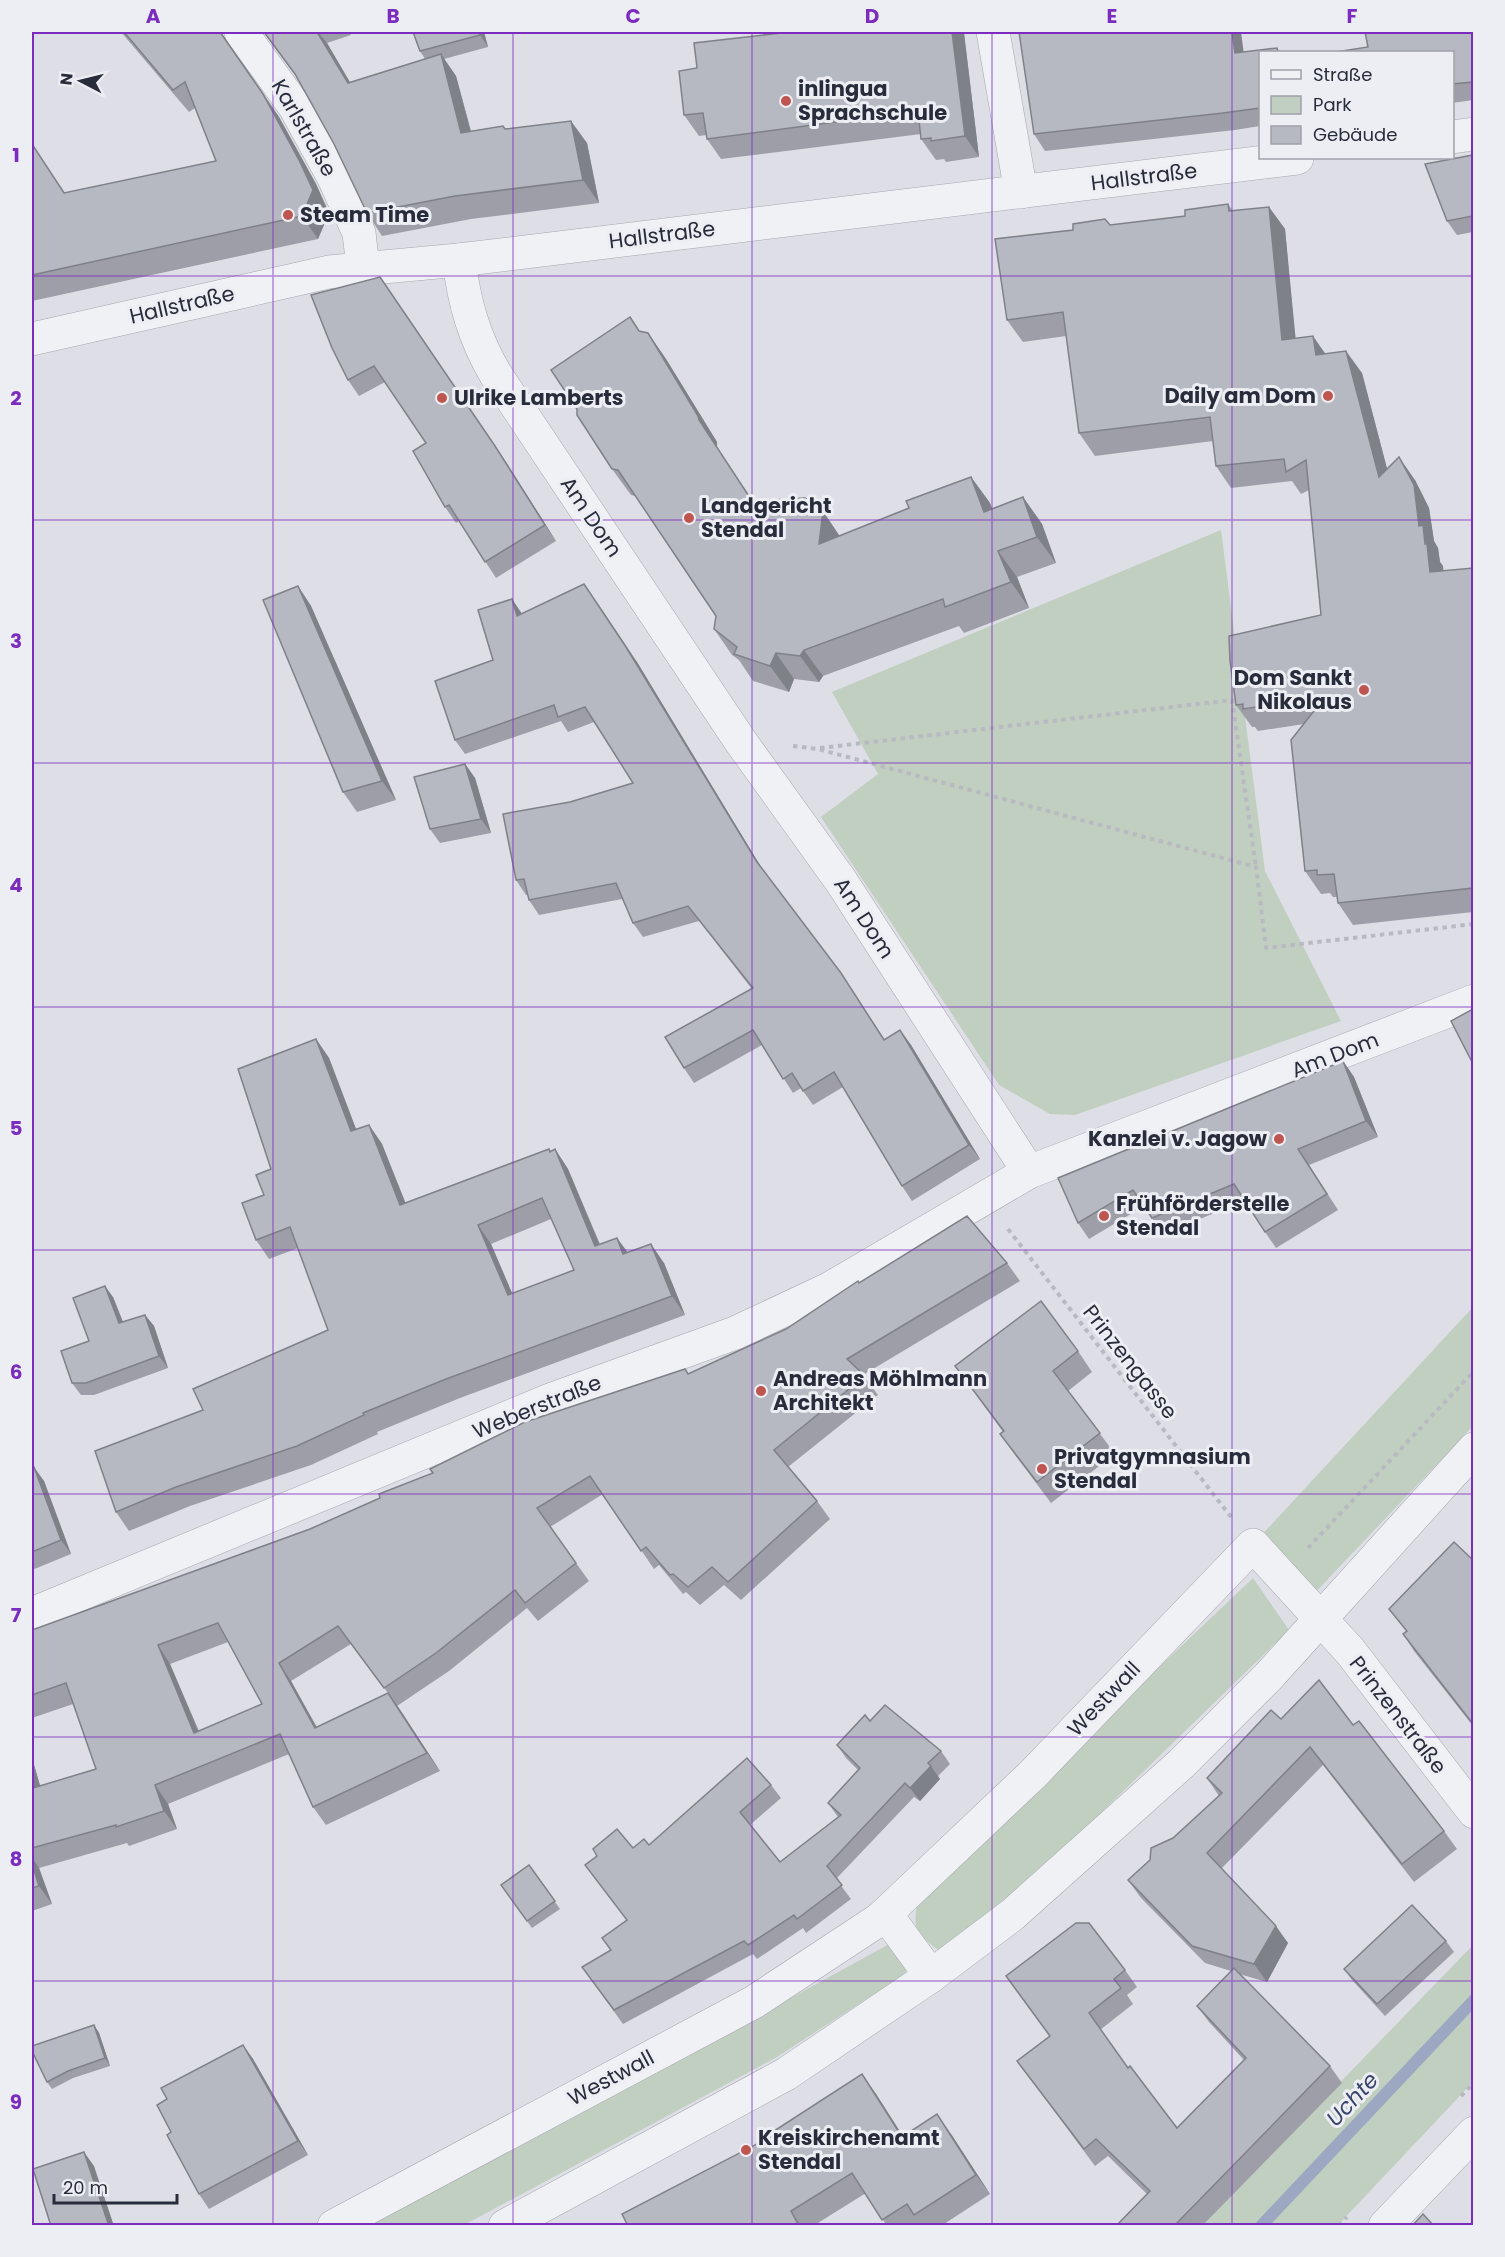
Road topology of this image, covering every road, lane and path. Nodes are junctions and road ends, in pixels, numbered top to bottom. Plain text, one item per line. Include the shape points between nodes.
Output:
1 (241, 32) edge
2 (993, 32) edge
3 (1473, 134) edge
4 (1454, 137) edge
5 (1289, 159) edge
6 (1021, 192) junction
7 (459, 260) junction
8 (363, 267) junction
9 (32, 339) edge
10 (741, 742) junction
11 (818, 749) junction
12 (1256, 867) junction
13 (1473, 924) edge
14 (1473, 1001) edge
15 (1029, 1172) junction
16 (983, 1197) junction
17 (1473, 1449) edge
18 (1253, 1545) junction
19 (32, 1614) edge
20 (1320, 1620) junction
21 (1473, 1812) edge
22 (880, 1919) junction
23 (932, 1976) junction
24 (1473, 2133) edge
25 (333, 2226) edge
26 (505, 2226) edge
27 (1385, 2226) edge

1 - 8 street, Karlstraße via 295,107 333,176 358,233
2 - 6 street
3 - 4 street
5 - 6 street, Hallstraße
6 - 7 street, Hallstraße
7 - 8 street, Hallstraße
7 - 10 street, Am Dom via 467,313 481,350
8 - 9 street, Hallstraße
10 - 11 path
10 - 15 street, Am Dom via 841,881
11 - 12 path
11 - 12 path via 1232,700
12 - 13 path via 1266,948
14 - 15 street, Am Dom
15 - 16 street, Weberstraße
16 - 18 path, Prinzengasse
16 - 19 street, Weberstraße via 829,1289 735,1333 550,1400
17 - 20 street
18 - 20 street
18 - 22 street, Westwall via 1032,1774
20 - 21 street, Prinzenstraße via 1350,1652
20 - 23 street via 1181,1764 1012,1915
22 - 23 street via 893,1924
22 - 25 street, Westwall via 754,2002
23 - 26 street via 786,2074
24 - 27 street

